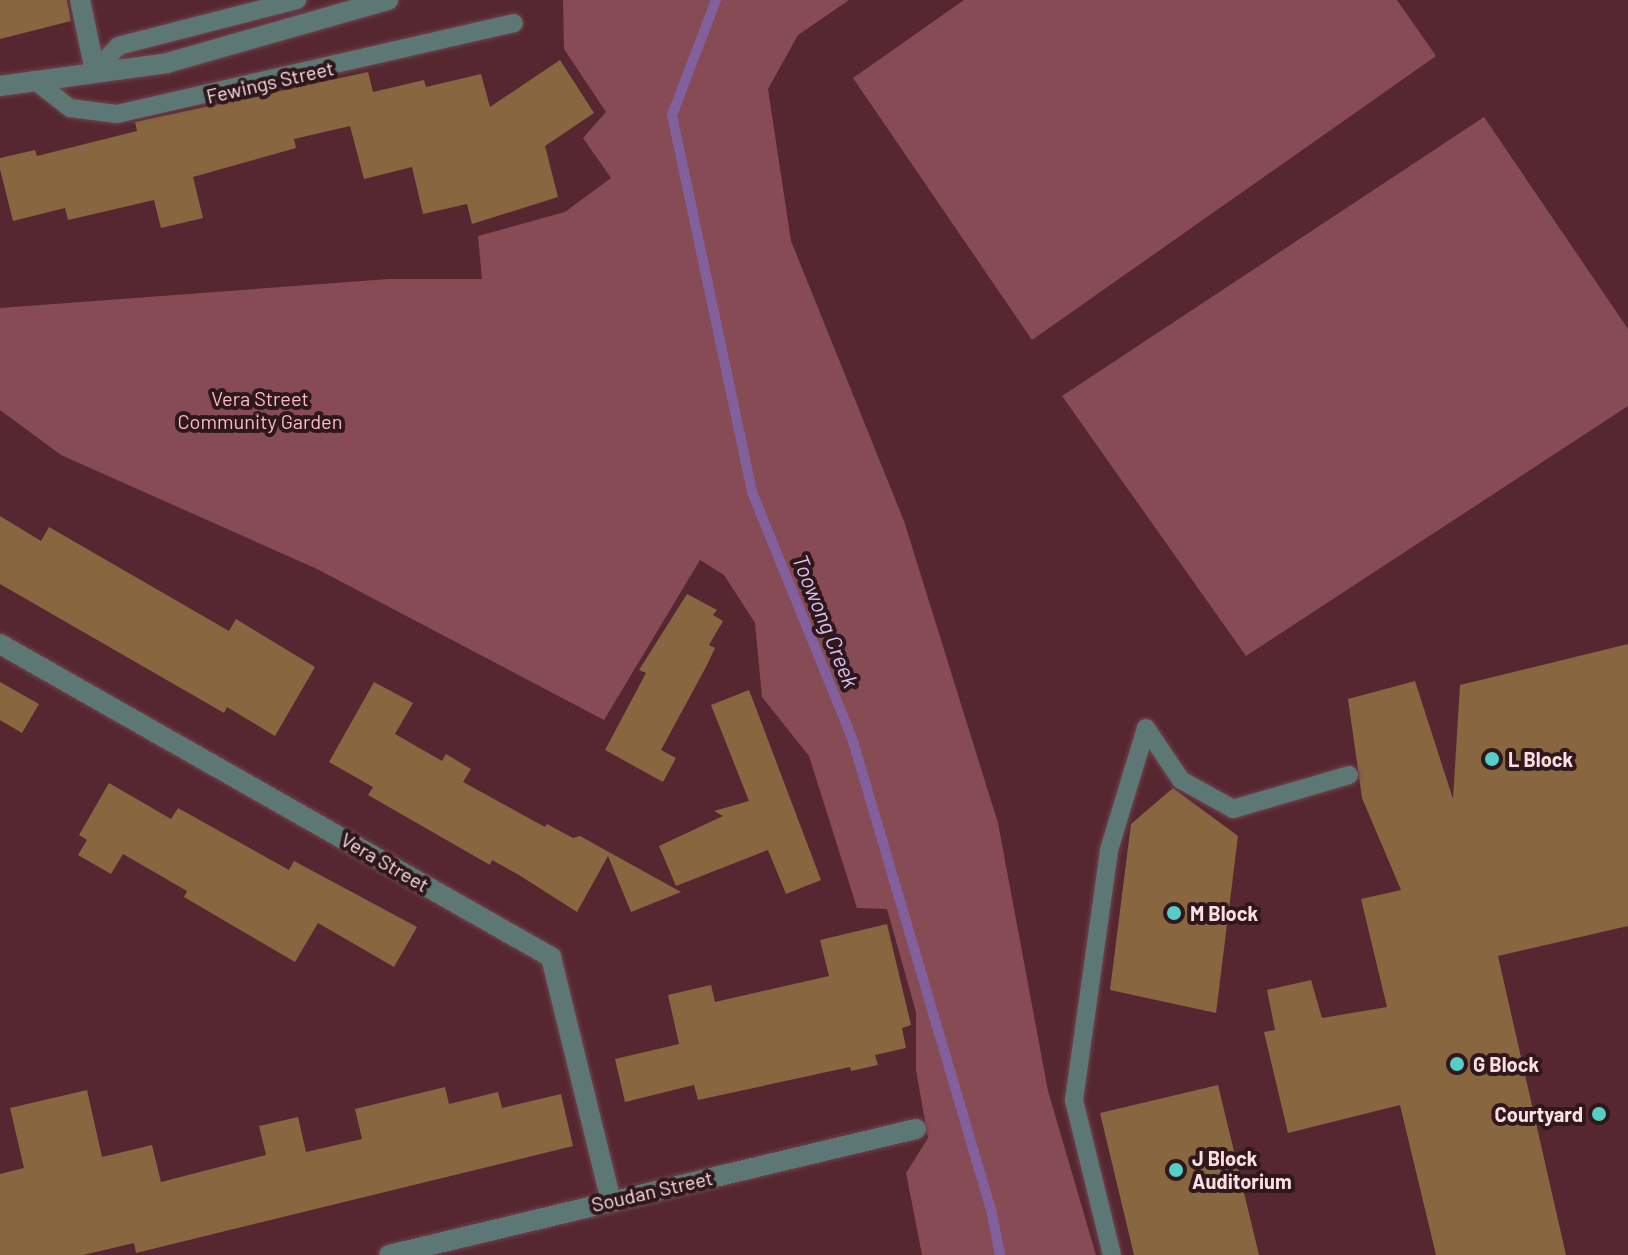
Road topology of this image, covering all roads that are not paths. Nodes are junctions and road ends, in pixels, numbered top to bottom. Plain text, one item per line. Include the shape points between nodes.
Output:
1 (80, 0) edge
2 (297, 0) edge
3 (388, 0) edge
4 (514, 23) dead end
5 (95, 71) junction
6 (34, 80) junction
7 (0, 86) edge
8 (0, 644) edge
9 (1349, 775) dead end
10 (916, 1129) dead end
11 (611, 1201) junction
12 (389, 1255) edge
13 (1112, 1255) edge

1 - 5 street
2 - 5 lane via 118,46
3 - 5 street, Fewings Street via 181,60
4 - 6 lane, Fewings Street via 117,114 70,108
5 - 6 street, Fewings Street
6 - 7 street, Fewings Street
8 - 11 street, Vera Street via 551,957
9 - 13 lane via 1233,809 1181,780 1146,728 1109,850 1074,1100
10 - 11 street, Soudan Street
11 - 12 street, Soudan Street

